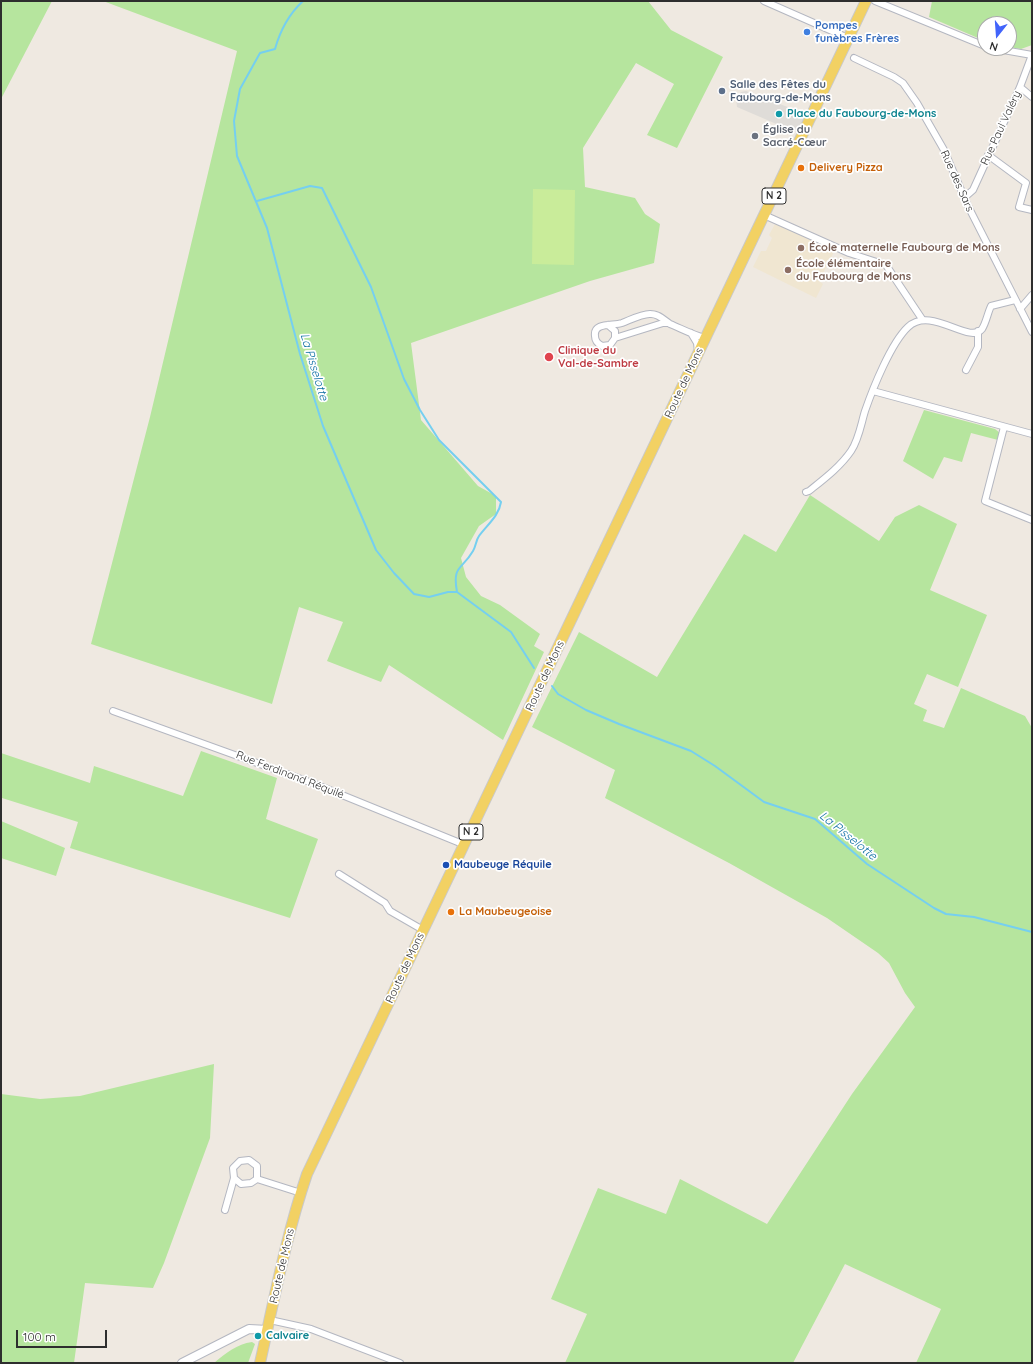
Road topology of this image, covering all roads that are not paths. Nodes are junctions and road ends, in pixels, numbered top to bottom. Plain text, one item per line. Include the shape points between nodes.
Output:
1 (764, 1) edge
2 (866, 1) edge
3 (875, 1) edge
4 (848, 38) junction
5 (977, 43) edge
6 (1017, 52) edge
7 (1032, 55) edge
8 (854, 58) dead end
9 (1020, 88) junction
10 (1032, 97) edge
11 (988, 155) junction
12 (1029, 183) edge
13 (965, 197) junction
14 (1032, 210) edge
15 (764, 215) junction
16 (1032, 295) edge
17 (1015, 300) junction
18 (1020, 309) junction
19 (922, 319) junction
20 (668, 323) junction
21 (608, 325) junction
22 (978, 331) junction
23 (1032, 332) edge
24 (691, 334) junction
25 (615, 338) junction
26 (705, 338) junction
27 (698, 354) junction
28 (966, 370) dead end
29 (873, 391) junction
30 (1004, 427) junction
31 (1032, 434) edge
32 (806, 492) dead end
33 (1032, 520) edge
34 (113, 711) dead end
35 (465, 845) junction
36 (339, 874) dead end
37 (423, 930) junction
38 (234, 1178) junction
39 (257, 1179) junction
40 (301, 1193) junction
41 (225, 1210) dead end
42 (269, 1325) junction
43 (182, 1363) edge
44 (260, 1363) edge
45 (400, 1363) edge

1 - 4 street
2 - 4 main road, Route de Mons / N 2
3 - 5 street
4 - 15 main road, Route de Mons / N 2
6 - 7 street
7 - 9 street, Rue Paul Valéry
8 - 13 street, Rue des Sars via 903,83 944,150
9 - 10 street
9 - 11 street, Rue Paul Valéry
11 - 12 street
11 - 13 street, Rue Paul Valéry via 973,190
12 - 14 street via 1019,207
13 - 17 street, Rue des Sars
15 - 19 street via 849,253 886,265
15 - 26 main road, Route de Mons / N 2
16 - 18 street
17 - 18 street, Rue des Sars
17 - 22 street via 991,306 982,329
18 - 23 street, Rue des Sars
19 - 22 street via 937,321 965,332
19 - 29 street via 903,332 879,374
20 - 21 street via 651,313
20 - 24 street
20 - 25 street via 657,324
21 - 25 street via 615,330
21 - 25 street via 597,329 596,340 602,346 606,346
22 - 28 street via 978,347
24 - 26 street
24 - 27 street via 697,344
26 - 27 main road, Route de Mons / N 2
27 - 35 main road, Route de Mons / N 2
29 - 30 street
29 - 32 street via 851,450
30 - 31 street
30 - 33 street via 985,500
34 - 35 street, Rue Ferdinand Réquilé via 315,784
35 - 37 main road, Route de Mons / N 2
36 - 37 street via 385,903 390,911
37 - 40 main road, Route de Mons / N 2 via 307,1174
38 - 39 street via 242,1184
38 - 39 street via 233,1168 240,1161 249,1160 257,1166
38 - 41 street
39 - 40 street
40 - 42 main road, Route de Mons / N 2
42 - 43 street via 249,1329
42 - 44 main road, Route de Mons / N 2
42 - 45 street via 311,1329

